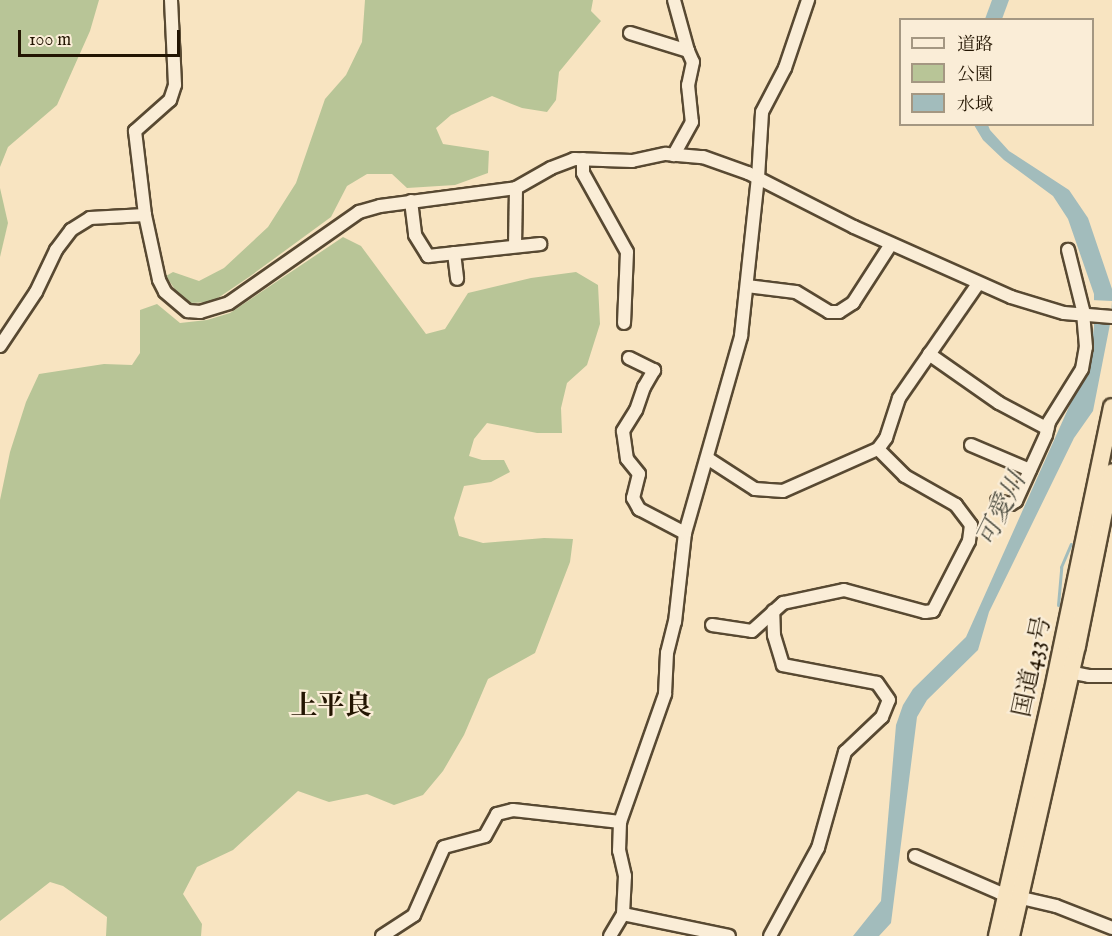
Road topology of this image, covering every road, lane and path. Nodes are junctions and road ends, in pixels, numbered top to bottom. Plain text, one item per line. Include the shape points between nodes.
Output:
1 (171, 0) edge
2 (674, 0) edge
3 (808, 0) edge
4 (630, 33) dead end
5 (688, 51) junction
6 (675, 155) junction
7 (583, 159) junction
8 (758, 178) junction
9 (516, 188) junction
10 (411, 201) junction
11 (145, 215) junction
12 (540, 244) dead end
13 (891, 244) junction
14 (515, 246) junction
15 (1068, 250) dead end
16 (454, 253) junction
17 (457, 279) dead end
18 (978, 284) junction
19 (747, 286) junction
20 (1112, 309) edge
21 (1086, 312) junction
22 (1112, 317) edge
23 (624, 323) dead end
24 (0, 346) edge
25 (929, 354) junction
26 (629, 358) dead end
27 (1112, 407) edge
28 (1048, 429) junction
29 (971, 445) dead end
30 (878, 449) junction
31 (708, 458) junction
32 (1030, 470) junction
33 (1112, 473) edge
34 (997, 501) dead end
35 (685, 533) junction
36 (773, 611) junction
37 (712, 625) dead end
38 (1064, 671) junction
39 (1112, 676) edge
40 (620, 822) junction
41 (915, 856) dead end
42 (1013, 896) junction
43 (623, 914) junction
44 (1112, 928) edge
45 (382, 936) edge
46 (610, 936) edge
47 (729, 936) edge
48 (770, 936) edge
49 (997, 936) edge
50 (1011, 936) edge

1 - 11 street via 175,85 170,100 135,131
2 - 5 street
3 - 8 street via 785,68 762,112
4 - 5 street
5 - 6 street via 693,62 688,85 692,122
6 - 7 street via 632,161
6 - 8 street via 703,157
7 - 9 street via 551,168
7 - 23 street via 583,173 627,252
8 - 13 street
8 - 19 street
9 - 10 street
9 - 14 street
10 - 11 street via 359,212 229,303 200,312 188,311 165,292
10 - 16 street via 415,235 428,256
11 - 24 street via 90,218 71,230
12 - 14 street
13 - 18 street
13 - 19 street via 853,303 839,312 829,312 796,292
14 - 16 street
15 - 21 street
16 - 17 street
18 - 21 street via 1055,310
18 - 25 street
19 - 31 street via 741,336
20 - 21 street
21 - 22 street
21 - 28 street via 1082,369
25 - 28 street via 999,404
25 - 30 street via 899,398 886,438
26 - 35 street via 654,370 623,431 627,459 639,474 633,498 639,509
27 - 38 highway, 国道433号
28 - 32 street
29 - 32 street
30 - 31 street via 783,491 755,489
30 - 36 street via 905,476 956,505 970,525 969,541 936,607 929,613 844,590 783,603
31 - 35 street
32 - 34 street via 1014,503
33 - 38 highway, 国道433号
35 - 40 street via 665,694
36 - 37 street via 752,631
36 - 48 street via 774,634 783,665 878,683 889,700 882,717 845,752 818,848
38 - 39 street
38 - 42 highway, 国道433号
40 - 43 street via 619,851 625,876
40 - 45 street via 505,810 497,814 484,836 444,847 414,915
41 - 42 street
42 - 44 street via 1056,906
42 - 49 highway, 国道433号
42 - 50 highway, 国道433号
43 - 46 street
43 - 47 street

